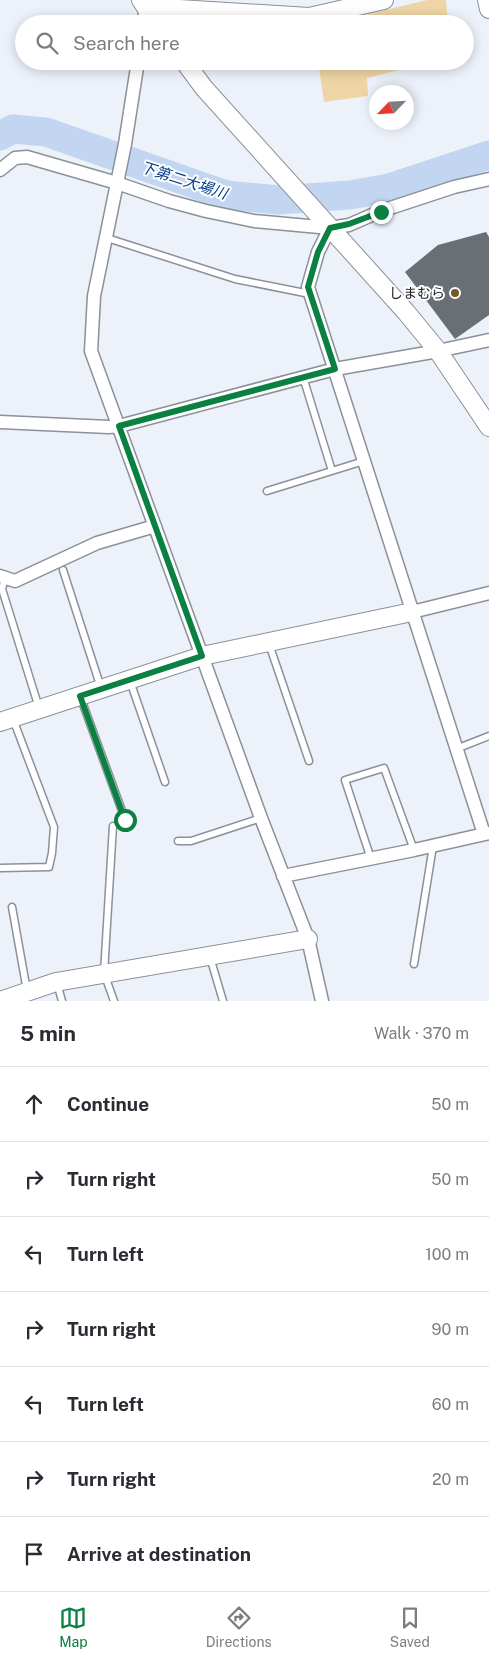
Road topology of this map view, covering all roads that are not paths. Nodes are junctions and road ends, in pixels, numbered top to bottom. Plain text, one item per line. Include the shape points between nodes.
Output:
1 (384, 0) edge
2 (487, 0) edge
3 (142, 8) edge
4 (489, 8) edge
5 (272, 15) edge
6 (318, 15) edge
7 (137, 70) edge
8 (191, 70) edge
9 (0, 170) edge
10 (489, 179) edge
11 (117, 180) junction
12 (330, 228) junction
13 (107, 238) junction
14 (310, 294) junction
15 (489, 340) edge
16 (438, 351) junction
17 (335, 369) junction
18 (302, 378) junction
19 (0, 422) edge
20 (119, 426) junction
21 (489, 427) edge
22 (364, 461) junction
23 (332, 471) junction
24 (267, 491) dead end
25 (155, 526) junction
26 (63, 570) dead end
27 (2, 577) edge
28 (489, 593) edge
29 (412, 612) junction
30 (269, 642) junction
31 (202, 656) junction
32 (129, 680) junction
33 (101, 689) junction
34 (80, 696) junction
35 (40, 710) junction
36 (6, 720) edge
37 (489, 736) edge
38 (456, 749) junction
39 (308, 761) dead end
40 (165, 782) dead end
41 (261, 818) junction
42 (125, 820) dead end
43 (113, 826) dead end
44 (486, 833) edge
45 (178, 841) dead end
46 (433, 846) junction
47 (414, 850) junction
48 (371, 859) junction
49 (0, 868) edge
50 (283, 876) junction
51 (12, 907) dead end
52 (308, 939) junction
53 (210, 956) junction
54 (414, 964) dead end
55 (104, 973) junction
56 (56, 982) junction
57 (27, 992) junction
58 (4, 1000) edge
59 (62, 1001) edge
60 (114, 1001) edge
61 (223, 1001) edge
62 (322, 1001) edge

1 - 6 street
2 - 4 street
3 - 5 street
7 - 11 street
8 - 12 street
9 - 11 street via 15,158 27,157
10 - 12 street via 454,187
11 - 12 street via 169,201 254,221
11 - 13 street
12 - 14 street via 318,252 308,287
12 - 16 street
13 - 14 lane via 235,279
13 - 20 street via 94,296 91,351
14 - 17 street
15 - 16 street
16 - 17 street
16 - 21 street
17 - 18 street
17 - 22 street
18 - 20 street
18 - 23 lane
19 - 20 street
20 - 25 street
22 - 23 lane
22 - 29 street
23 - 24 lane
25 - 27 street via 97,543 15,581
25 - 31 street
26 - 33 lane
27 - 35 lane via 2,589
28 - 29 street
29 - 30 street
29 - 38 street
30 - 31 street
30 - 39 lane
31 - 32 street
31 - 41 street
32 - 33 street
32 - 40 lane
33 - 34 street
34 - 35 street
34 - 42 lane
35 - 36 street
36 - 49 lane via 54,827 50,867
37 - 38 lane
38 - 44 street
41 - 45 lane via 191,841
41 - 50 street
43 - 55 lane
44 - 46 street
46 - 47 street
46 - 54 lane
47 - 48 street
47 - 48 lane via 384,768 344,780
48 - 50 street
50 - 52 street
51 - 57 lane
52 - 53 street
52 - 62 street
53 - 55 street
53 - 61 lane
55 - 56 street
55 - 60 lane
56 - 57 street
56 - 59 lane
57 - 58 street

